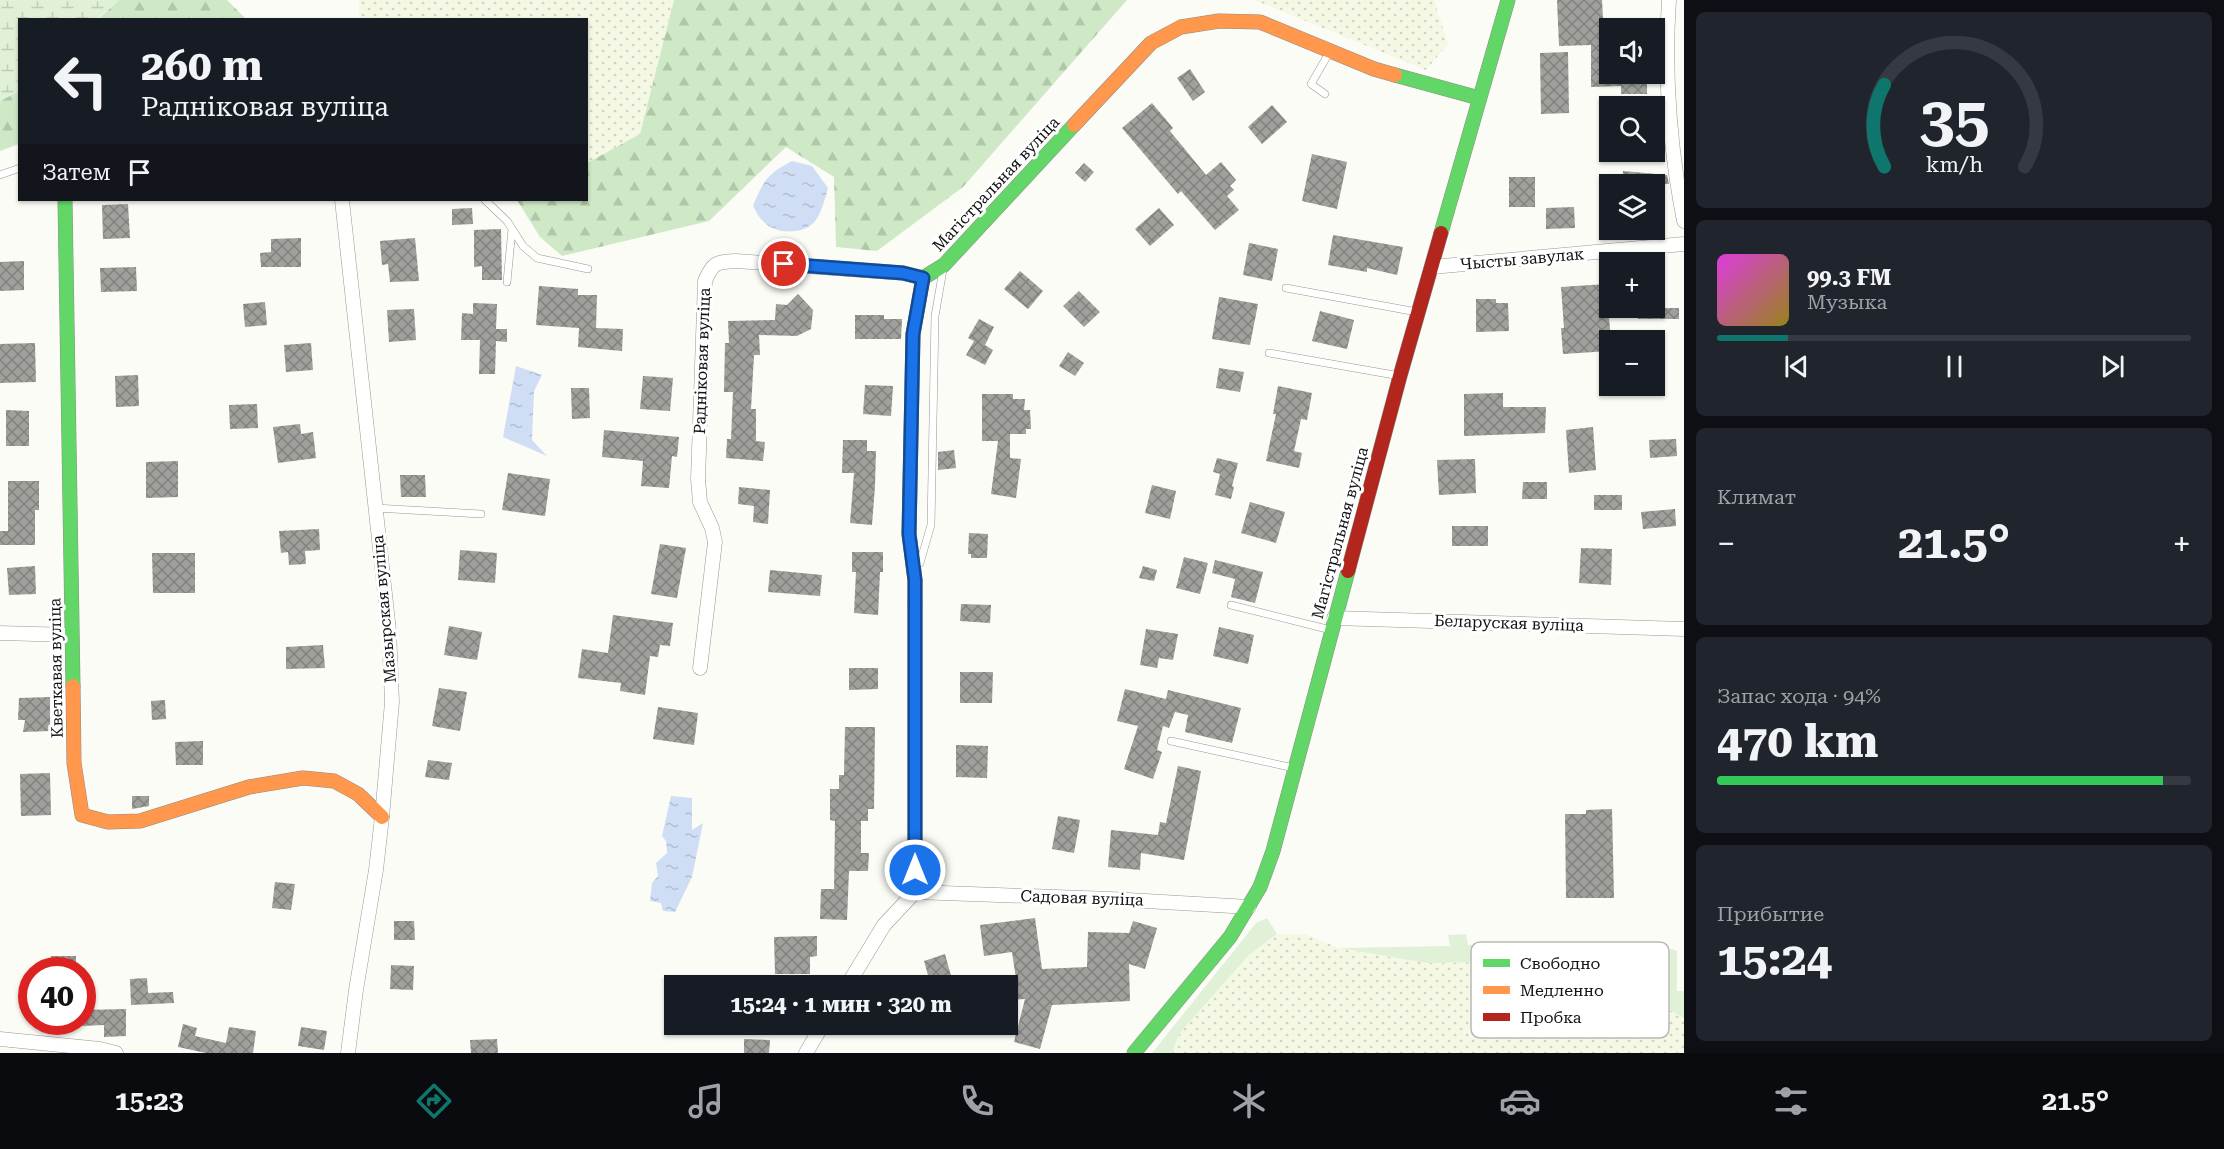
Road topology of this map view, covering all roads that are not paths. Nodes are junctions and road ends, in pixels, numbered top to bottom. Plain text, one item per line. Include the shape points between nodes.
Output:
1 (1508, 0) edge
2 (1668, 0) edge
3 (1330, 51) junction
4 (1325, 94) dead end
5 (1479, 98) junction
6 (18, 169) edge
7 (0, 175) edge
8 (65, 201) edge
9 (342, 201) edge
10 (486, 201) edge
11 (1684, 220) edge
12 (512, 229) junction
13 (1684, 244) edge
14 (944, 265) junction
15 (1432, 267) junction
16 (588, 269) dead end
17 (923, 278) junction
18 (507, 282) dead end
19 (1286, 288) dead end
20 (1419, 312) junction
21 (1269, 353) dead end
22 (1400, 376) junction
23 (375, 508) junction
24 (481, 514) dead end
25 (915, 580) junction
26 (1231, 605) dead end
27 (1332, 624) junction
28 (1684, 629) edge
29 (0, 633) edge
30 (71, 635) junction
31 (700, 668) dead end
32 (1171, 741) dead end
33 (1295, 768) junction
34 (382, 817) junction
35 (915, 892) junction
36 (1249, 907) junction
37 (854, 975) edge
38 (817, 1035) edge
39 (0, 1039) edge
40 (116, 1053) edge
41 (348, 1053) edge
42 (806, 1053) edge
43 (1134, 1053) edge

1 - 5 street, Магістральная вуліца
2 - 11 street via 1674,169
3 - 4 lane via 1311,84
3 - 5 street, Магістральная вуліца via 1374,69
3 - 14 street, Магістральная вуліца via 1260,22 1236,20 1180,27 1151,43
5 - 15 street, Магістральная вуліца
6 - 7 lane
8 - 30 street, Кветкавая вуліца
9 - 23 street, Мазырская вуліца
10 - 12 lane
12 - 16 lane via 537,258
12 - 18 lane
13 - 15 street, Чысты завулак
14 - 17 street, Магістральная вуліца
14 - 25 lane via 935,316 931,525
15 - 20 street, Магістральная вуліца
17 - 25 street via 913,334 909,534
17 - 31 street, Радніковая вуліца via 903,273 736,261 719,262 711,268 705,281 698,478 700,502 715,542
19 - 20 lane
20 - 22 street, Магістральная вуліца
21 - 22 lane
22 - 27 street, Магістральная вуліца
23 - 24 lane
23 - 34 street, Мазырская вуліца via 389,631 392,702
25 - 35 street
26 - 27 lane
27 - 28 street, Беларуская вуліца
27 - 33 street, Магістральная вуліца
29 - 30 street
30 - 34 street, Кветкавая вуліца via 74,763 82,815 108,822 140,822 249,786 303,778 334,781 358,794
32 - 33 lane
33 - 36 street, Магістральная вуліца via 1273,851
34 - 41 street, Мазырская вуліца
35 - 36 street, Садовая вуліца
35 - 37 street via 884,925
36 - 43 street, Магістральная вуліца via 1230,937
38 - 42 street
39 - 40 street

